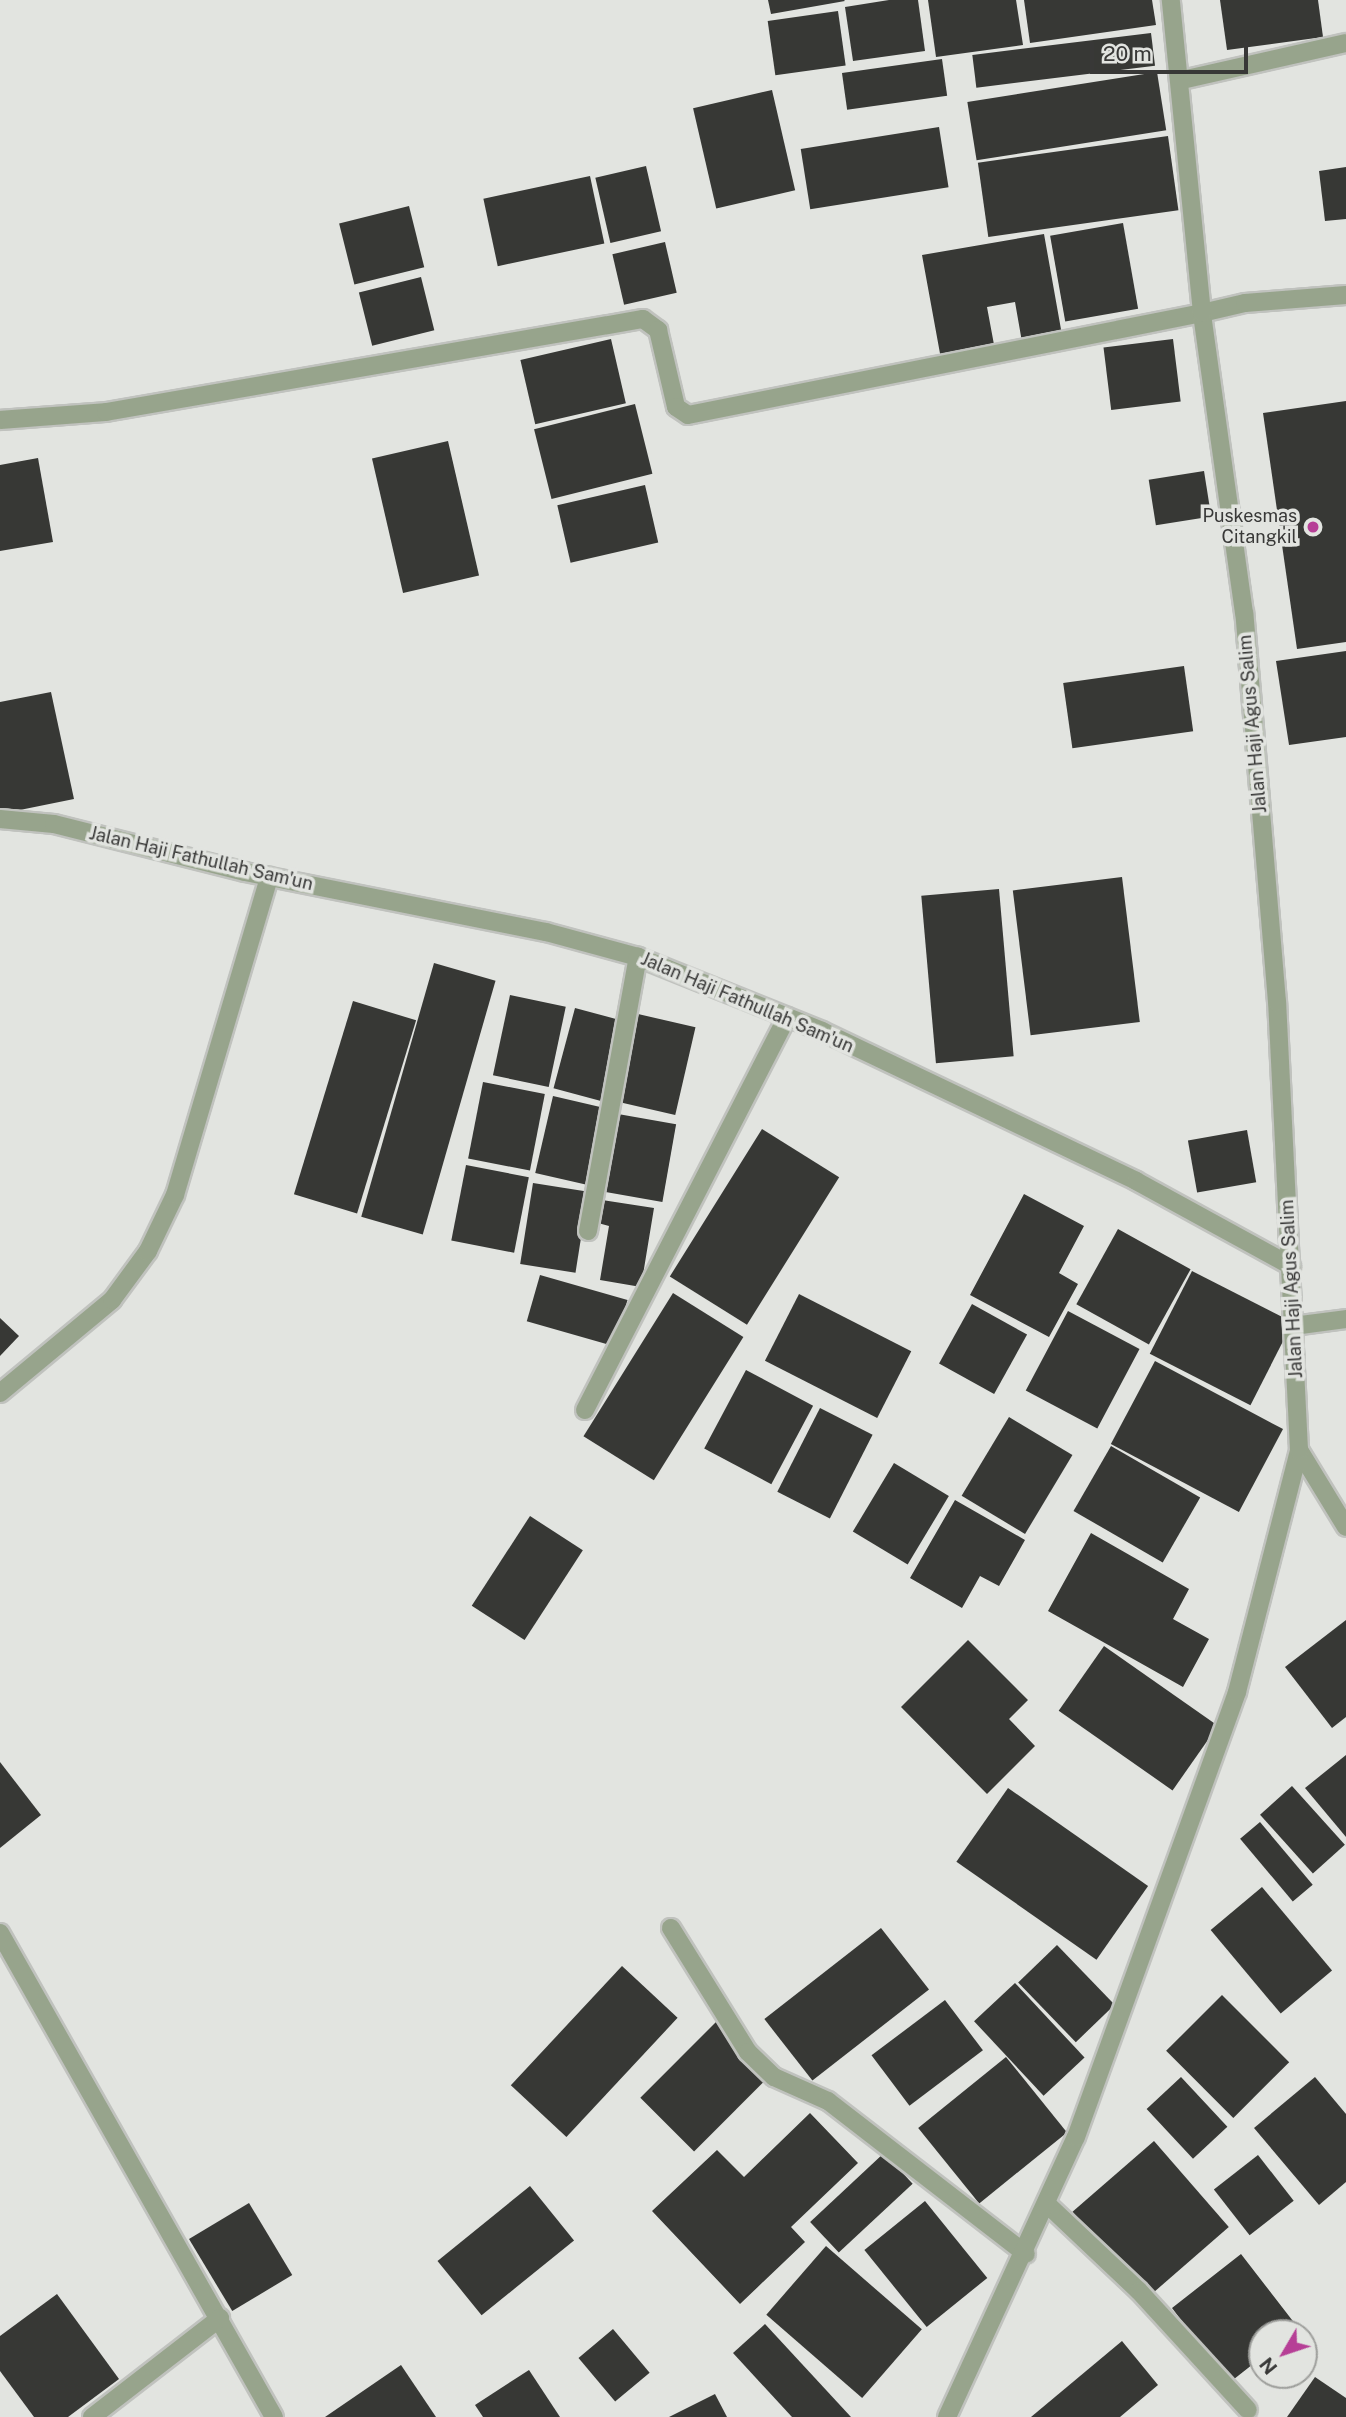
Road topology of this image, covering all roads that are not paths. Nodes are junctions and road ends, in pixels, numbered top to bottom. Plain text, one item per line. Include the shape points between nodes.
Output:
1 (1171, 0) edge
2 (1346, 43) edge
3 (1182, 80) junction
4 (1346, 295) edge
5 (1202, 313) junction
6 (0, 420) edge
7 (0, 819) edge
8 (270, 877) junction
9 (638, 957) junction
10 (788, 1017) junction
11 (587, 1231) dead end
12 (1291, 1266) junction
13 (1346, 1319) edge
14 (1293, 1326) junction
15 (0, 1393) edge
16 (585, 1410) dead end
17 (1299, 1450) junction
18 (1346, 1527) edge
19 (671, 1928) dead end
20 (0, 1933) edge
21 (1048, 2205) junction
22 (1026, 2254) junction
23 (220, 2319) junction
24 (1248, 2410) dead end
25 (92, 2417) edge
26 (274, 2417) edge
27 (947, 2417) edge

1 - 3 street, Jalan Haji Agus Salim
2 - 3 street
3 - 5 street, Jalan Haji Agus Salim
4 - 5 street via 1245,303
5 - 6 street via 688,415 676,407 658,330 643,320 106,412
5 - 12 street, Jalan Haji Agus Salim via 1244,614 1277,1002
7 - 8 street, Jalan Haji Fathullah Sam'un via 54,824
8 - 9 street, Jalan Haji Fathullah Sam'un via 546,932
8 - 15 street via 175,1195 148,1251 112,1300 60,1337
9 - 10 street, Jalan Haji Fathullah Sam'un
9 - 11 street
10 - 12 street, Jalan Haji Fathullah Sam'un via 1136,1181
10 - 16 street
12 - 14 street, Jalan Haji Agus Salim
13 - 14 street
14 - 17 street, Jalan Haji Agus Salim
17 - 18 street
17 - 21 street via 1237,1692
19 - 22 street via 748,2052 774,2077 828,2101
20 - 23 street
21 - 22 street
21 - 24 street via 1139,2291
22 - 27 street
23 - 25 street
23 - 26 street

